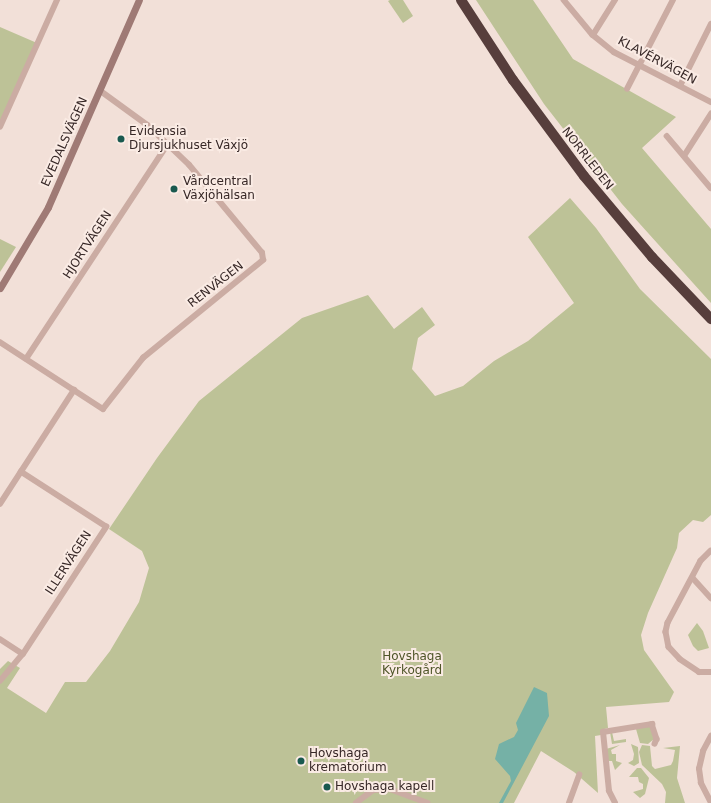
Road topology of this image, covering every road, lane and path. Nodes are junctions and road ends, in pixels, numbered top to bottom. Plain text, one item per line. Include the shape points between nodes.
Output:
1 (56, 0) edge
2 (139, 0) edge
3 (461, 0) edge
4 (467, 0) edge
5 (564, 0) edge
6 (616, 0) edge
7 (673, 0) edge
8 (711, 24) edge
9 (593, 35) junction
10 (638, 66) junction
11 (680, 86) junction
12 (627, 89) dead end
13 (100, 91) junction
14 (711, 102) edge
15 (711, 114) edge
16 (0, 127) edge
17 (667, 136) dead end
18 (168, 144) junction
19 (684, 156) junction
20 (711, 188) edge
21 (0, 288) edge
22 (711, 312) edge
23 (711, 319) edge
24 (0, 342) edge
25 (26, 359) junction
26 (74, 390) junction
27 (21, 472) junction
28 (0, 504) edge
29 (711, 551) edge
30 (693, 578) junction
31 (711, 598) edge
32 (0, 639) edge
33 (22, 654) junction
34 (711, 672) edge
35 (0, 682) edge
36 (711, 736) edge
37 (656, 744) dead end
38 (579, 775) dead end
39 (356, 803) edge
40 (428, 803) edge
41 (569, 803) edge
42 (615, 803) edge
43 (711, 803) edge

1 - 16 street
2 - 13 street, EVEDALSVÄGEN
3 - 23 highway, NORRLEDEN via 513,80 584,176 652,257
4 - 22 highway, NORRLEDEN via 517,77 588,173 655,253
5 - 9 street, KLAVÉRVÄGEN
6 - 9 street
7 - 10 street
8 - 11 street
9 - 10 street, KLAVÉRVÄGEN via 614,52
10 - 11 street, KLAVÉRVÄGEN
10 - 12 street
11 - 14 street, KLAVÉRVÄGEN
13 - 18 street, RENVÄGEN via 126,108
13 - 21 street, EVEDALSVÄGEN via 40,223
15 - 19 street
17 - 19 street
18 - 25 street, HJORTVÄGEN
18 - 26 street, RENVÄGEN via 209,187 262,253 262,260 143,358 103,409
19 - 20 street
24 - 25 street, RENVÄGEN
25 - 26 street, RENVÄGEN
26 - 27 street
27 - 28 street
27 - 33 street, ILLERVÄGEN via 106,527
29 - 30 street via 704,557
30 - 31 street
30 - 34 street via 668,623 666,639 672,652 684,663 699,672
32 - 33 street
33 - 35 street
36 - 43 street via 703,751 699,769 701,783
37 - 42 street via 652,724 603,732 609,791
38 - 41 street
39 - 40 street via 373,790 390,789

